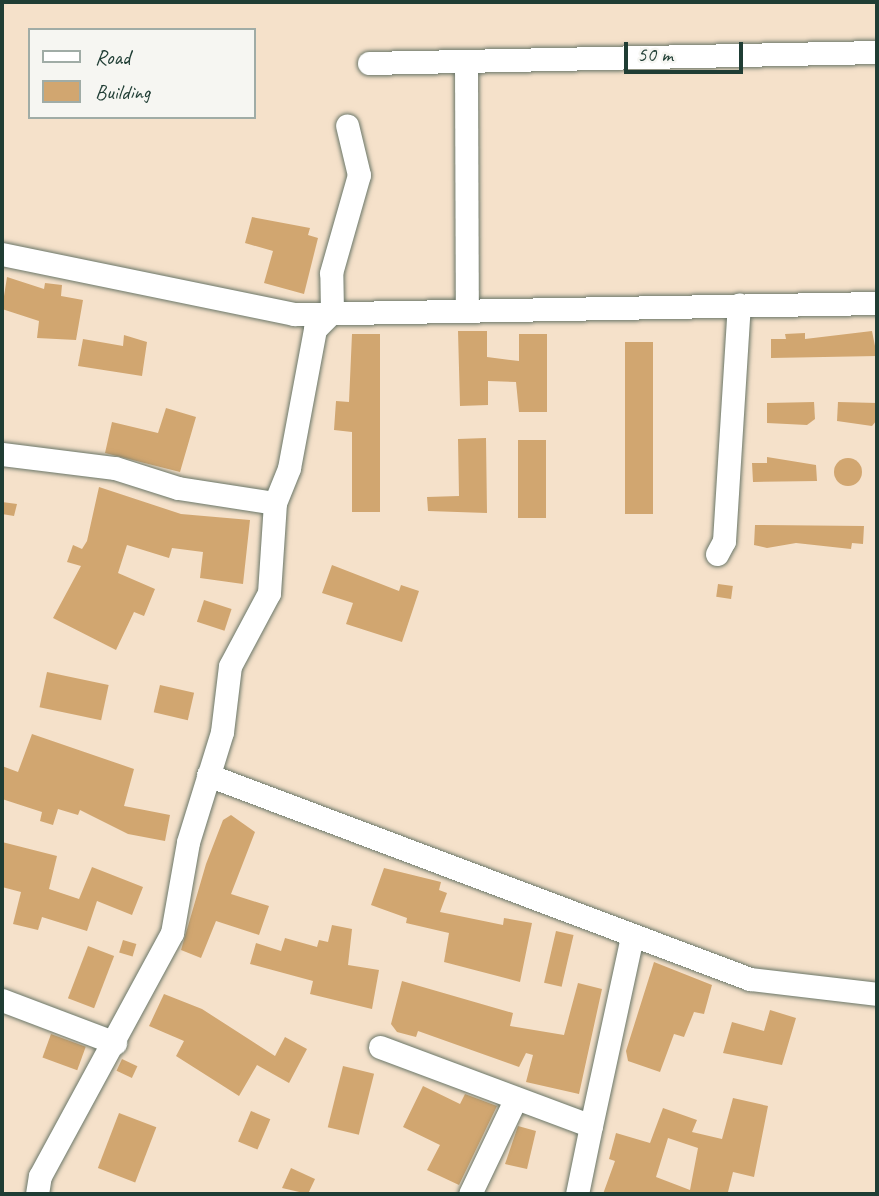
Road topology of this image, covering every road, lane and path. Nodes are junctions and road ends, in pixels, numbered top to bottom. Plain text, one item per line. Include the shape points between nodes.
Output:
1 (877, 52) edge
2 (369, 63) dead end
3 (466, 64) junction
4 (347, 125) dead end
5 (2, 254) edge
6 (877, 303) edge
7 (739, 304) junction
8 (467, 307) junction
9 (332, 312) junction
10 (2, 454) edge
11 (275, 503) junction
12 (717, 554) dead end
13 (208, 775) junction
14 (632, 937) junction
15 (877, 994) edge
16 (2, 1000) edge
17 (115, 1043) junction
18 (380, 1047) dead end
19 (516, 1098) junction
20 (591, 1126) junction
21 (37, 1194) edge
22 (470, 1194) edge
23 (577, 1194) edge

1 - 3 street
2 - 3 street
3 - 8 street
4 - 9 street via 359,175 331,273
5 - 9 street via 294,314
6 - 7 street
7 - 8 street
7 - 12 street via 724,541
8 - 9 street
9 - 11 street via 315,329 289,468
10 - 11 street via 115,468 178,488
11 - 13 street via 269,593 230,666 222,732
13 - 14 street
13 - 17 street via 188,842 172,933
14 - 15 street via 750,979
14 - 20 street
16 - 17 street
17 - 21 street via 40,1175
18 - 19 street
19 - 20 street
19 - 22 street
20 - 23 street

